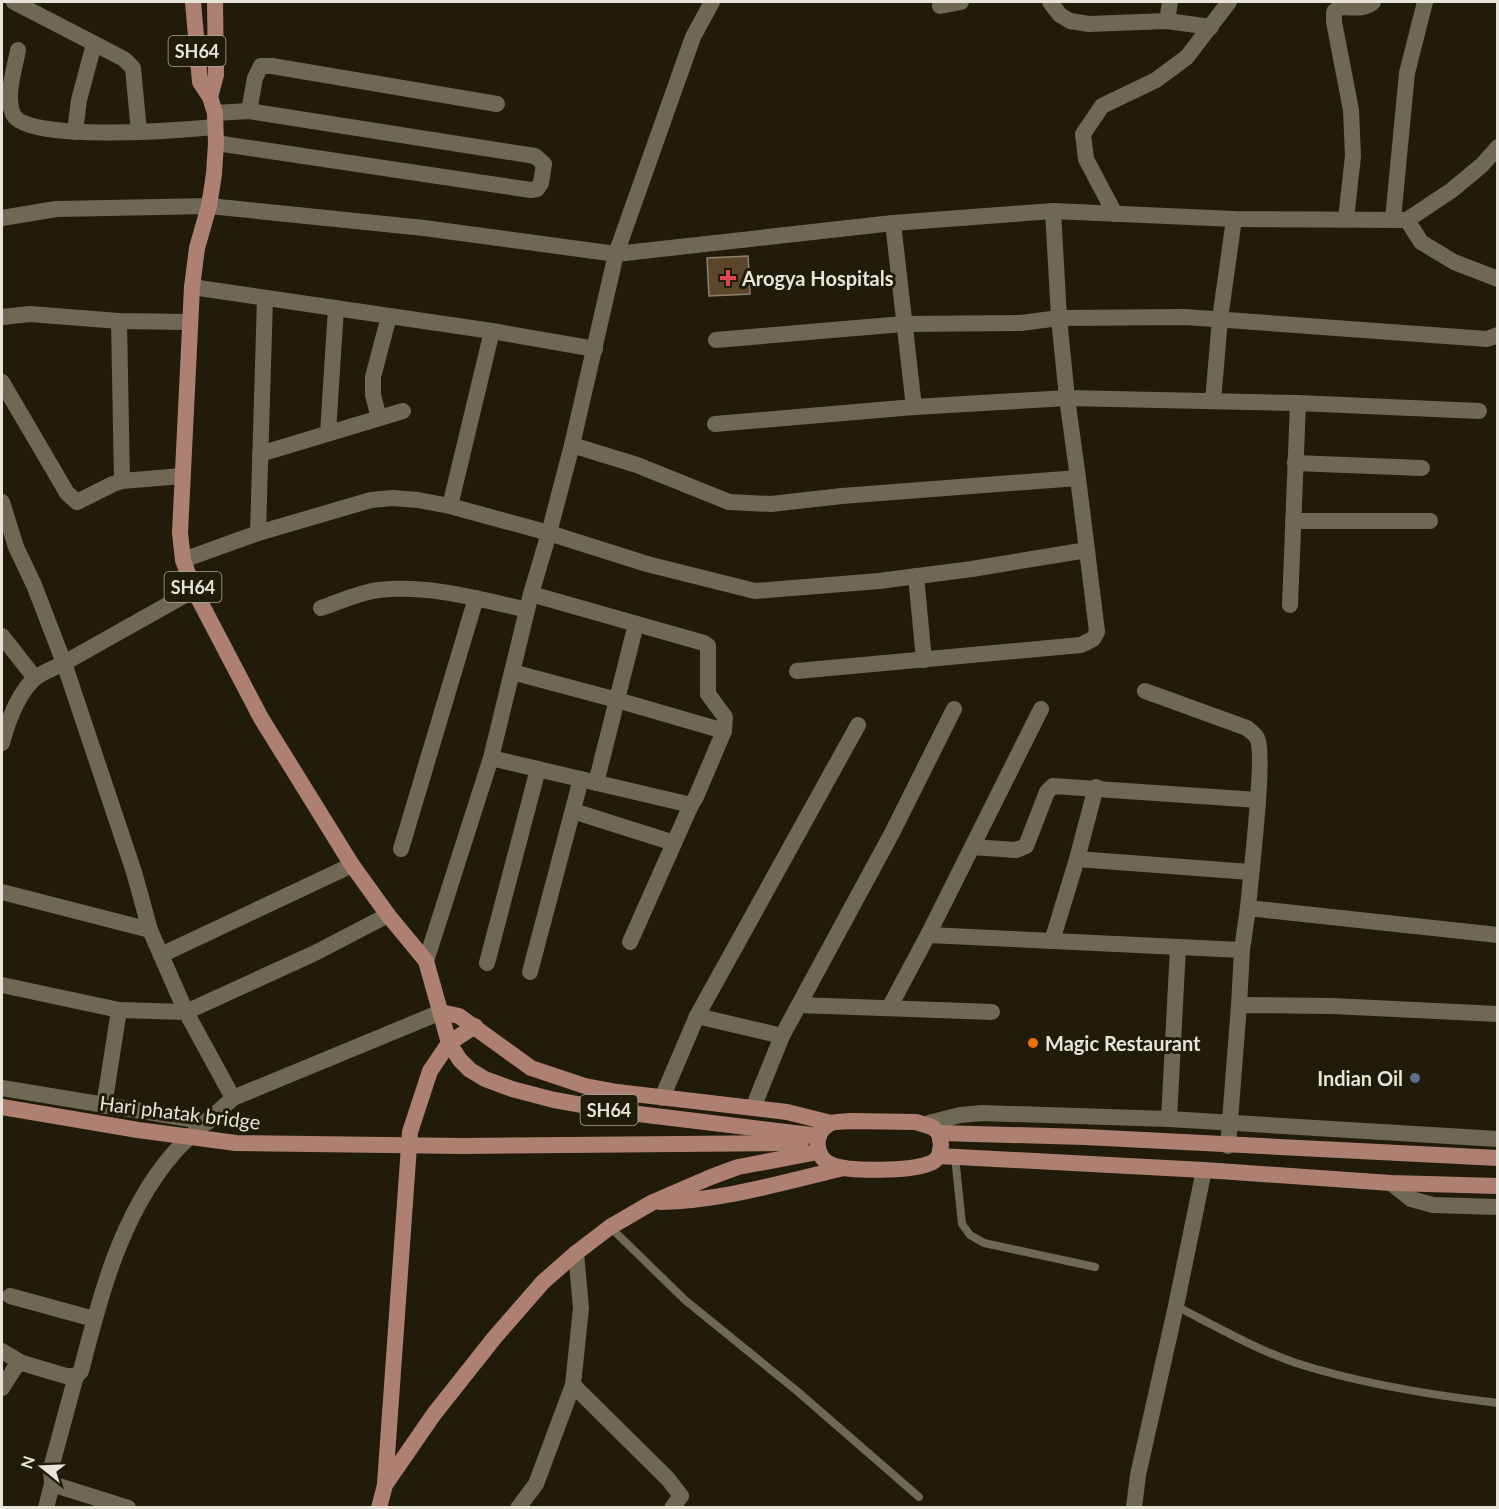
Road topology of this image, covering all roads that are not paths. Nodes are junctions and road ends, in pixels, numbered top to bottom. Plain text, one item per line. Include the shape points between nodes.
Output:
1 (14, 2) edge
2 (193, 2) edge
3 (215, 2) edge
4 (712, 2) edge
5 (961, 2) edge
6 (1050, 2) edge
7 (1170, 2) edge
8 (1229, 2) edge
9 (1373, 2) edge
10 (1425, 2) edge
11 (940, 6) dead end
12 (1167, 21) junction
13 (1211, 27) junction
14 (94, 44) junction
15 (18, 50) dead end
16 (497, 104) dead end
17 (249, 111) junction
18 (214, 120) junction
19 (75, 132) junction
20 (139, 132) junction
21 (1497, 147) edge
22 (208, 206) junction
23 (1053, 211) junction
24 (1115, 214) junction
25 (2, 218) edge
26 (1234, 219) junction
27 (1346, 219) junction
28 (1400, 220) junction
29 (892, 223) junction
30 (616, 254) junction
31 (1497, 279) edge
32 (192, 287) junction
33 (265, 298) junction
34 (336, 308) junction
35 (389, 316) junction
36 (2, 317) edge
37 (1059, 318) junction
38 (1220, 319) junction
39 (119, 321) junction
40 (189, 322) junction
41 (903, 324) junction
42 (492, 331) junction
43 (1497, 335) edge
44 (716, 340) dead end
45 (595, 349) junction
46 (2, 382) edge
47 (1067, 398) junction
48 (1213, 401) junction
49 (1298, 403) junction
50 (914, 407) junction
51 (403, 411) dead end
52 (1479, 411) dead end
53 (378, 418) junction
54 (716, 424) dead end
55 (328, 434) junction
56 (572, 445) junction
57 (260, 453) junction
58 (1295, 463) junction
59 (1422, 468) dead end
60 (182, 476) junction
61 (1078, 478) junction
62 (123, 481) junction
63 (2, 502) edge
64 (450, 506) junction
65 (1293, 521) junction
66 (1430, 521) dead end
67 (258, 532) junction
68 (549, 533) junction
69 (1087, 550) junction
70 (183, 560) junction
71 (916, 576) junction
72 (194, 590) junction
73 (476, 598) junction
74 (529, 602) junction
75 (1290, 605) dead end
76 (321, 608) dead end
77 (636, 624) junction
78 (2, 636) edge
79 (924, 660) junction
80 (64, 663) junction
81 (512, 672) junction
82 (797, 672) dead end
83 (35, 678) junction
84 (1145, 691) dead end
85 (617, 700) junction
86 (954, 709) dead end
87 (1041, 709) dead end
88 (858, 725) dead end
89 (724, 731) junction
90 (2, 743) edge
91 (491, 758) junction
92 (538, 769) junction
93 (588, 781) junction
94 (1096, 787) junction
95 (1258, 800) junction
96 (691, 805) junction
97 (573, 811) junction
98 (674, 843) junction
99 (972, 847) junction
100 (401, 849) dead end
101 (1077, 859) junction
102 (352, 865) junction
103 (1250, 872) junction
104 (2, 892) edge
105 (1248, 908) junction
106 (388, 915) junction
107 (150, 930) junction
108 (1497, 934) edge
109 (928, 935) junction
110 (1052, 941) junction
111 (630, 942) dead end
112 (1178, 947) junction
113 (1242, 950) junction
114 (161, 955) junction
115 (426, 961) junction
116 (487, 963) dead end
117 (530, 972) dead end
118 (2, 985) edge
119 (799, 1005) junction
120 (1239, 1005) junction
121 (889, 1008) junction
122 (119, 1010) junction
123 (186, 1012) junction
124 (441, 1012) junction
125 (992, 1012) dead end
126 (1497, 1014) edge
127 (697, 1016) junction
128 (475, 1026) junction
129 (782, 1036) junction
130 (449, 1043) junction
131 (2, 1088) edge
132 (233, 1098) junction
133 (662, 1098) junction
134 (104, 1106) junction
135 (2, 1107) edge
136 (753, 1108) junction
137 (1169, 1119) junction
138 (207, 1122) junction
139 (831, 1123) junction
140 (1229, 1124) junction
141 (932, 1129) junction
142 (1497, 1138) edge
143 (818, 1143) junction
144 (1228, 1146) junction
145 (947, 1157) junction
146 (1497, 1158) edge
147 (845, 1168) junction
148 (1204, 1170) junction
149 (1390, 1183) junction
150 (1497, 1186) edge
151 (653, 1202) junction
152 (1497, 1207) edge
153 (610, 1227) junction
154 (576, 1253) junction
155 (1095, 1267) dead end
156 (10, 1296) dead end
157 (1176, 1306) junction
158 (94, 1319) junction
159 (2, 1351) edge
160 (22, 1363) junction
161 (76, 1376) junction
162 (573, 1385) junction
163 (2, 1388) edge
164 (1497, 1403) edge
165 (51, 1484) junction
166 (385, 1485) junction
167 (919, 1497) dead end
168 (46, 1508) edge
169 (128, 1508) edge
170 (379, 1508) edge
171 (518, 1508) edge
172 (672, 1508) edge
173 (1134, 1508) edge

1 - 14 street
2 - 18 main road, SH64 via 200,82
3 - 18 main road, SH64
4 - 30 street via 693,38
5 - 11 street
6 - 12 street via 1070,21
7 - 12 street
8 - 13 street
9 - 27 street via 1360,8 1340,7 1334,12 1351,110 1353,156
10 - 28 street via 1407,73
12 - 13 street
13 - 24 street via 1187,57 1156,80 1102,105 1083,134 1086,159
14 - 19 street
14 - 20 street via 133,68
15 - 19 street via 10,94 12,113 28,126
16 - 17 street via 261,66
17 - 18 street
17 - 18 street via 535,156 544,164 541,183 531,190
18 - 20 street
18 - 22 main road, SH64 via 214,174
19 - 20 street
21 - 28 street via 1452,190
22 - 25 street via 56,209
22 - 30 street via 424,228
22 - 32 main road, SH64
23 - 24 street
23 - 29 street
23 - 37 street
24 - 26 street
26 - 27 street
26 - 38 street
27 - 28 street
28 - 31 street via 1421,242 1454,262
29 - 30 street
29 - 41 street
30 - 45 street
32 - 33 street
32 - 40 main road, SH64
33 - 34 street
33 - 57 street
34 - 35 street
34 - 55 street
35 - 42 street
35 - 53 street via 373,377
36 - 39 street via 30,314
37 - 38 street
37 - 41 street
37 - 47 street
38 - 43 street via 1487,339
38 - 48 street
39 - 40 street
39 - 62 street
40 - 60 main road, SH64
41 - 44 street
41 - 50 street
42 - 45 street
42 - 64 street
45 - 56 street
46 - 62 street via 72,499 83,501
47 - 48 street
47 - 50 street
47 - 61 street
48 - 49 street
49 - 52 street
49 - 58 street
50 - 54 street
51 - 53 street
53 - 55 street
55 - 57 street
56 - 61 street via 636,465 729,502 771,504
56 - 68 street
57 - 67 street
58 - 59 street
58 - 65 street
60 - 62 street
60 - 70 main road, SH64
61 - 69 street
63 - 80 street via 16,547
64 - 67 street via 409,499 371,500
64 - 68 street
65 - 66 street
65 - 75 street
67 - 70 street
68 - 71 street via 647,564 755,591
68 - 74 street
69 - 71 street
69 - 79 street via 1097,632 1093,639 1081,645
70 - 72 main road, SH64
71 - 79 street
72 - 80 street
72 - 102 main road, SH64 via 261,718
73 - 74 street
73 - 76 street via 412,589 378,590
73 - 100 street
74 - 77 street
74 - 81 street
77 - 85 street
77 - 89 street via 708,646 708,694 725,717
78 - 83 street
79 - 82 street
80 - 83 street
80 - 107 street
81 - 85 street
81 - 91 street
83 - 90 street via 19,699
84 - 95 street via 1247,728 1257,738 1260,750
85 - 89 street
85 - 93 street
86 - 119 street
87 - 99 street
88 - 127 street
89 - 96 street
91 - 92 street
91 - 115 street
92 - 93 street
92 - 116 street
93 - 96 street
93 - 97 street
94 - 95 street
94 - 99 street via 1050,788 1026,846 1016,850
94 - 101 street
95 - 103 street
96 - 98 street
97 - 98 street
97 - 117 street
98 - 111 street
99 - 109 street
101 - 103 street
101 - 110 street
102 - 106 main road, SH64
102 - 114 street
103 - 105 street
104 - 107 street
105 - 108 street
105 - 113 street
106 - 115 main road, SH64
106 - 123 street
107 - 114 street
109 - 110 street
109 - 121 street
110 - 112 street
112 - 113 street
112 - 137 street
113 - 120 street
114 - 123 street
115 - 124 main road, SH64
118 - 122 street
119 - 121 street
119 - 129 street
120 - 126 street
120 - 140 street
121 - 125 street
122 - 123 street
122 - 134 street
123 - 132 street
124 - 128 main road, SH64 via 459,1016
124 - 130 main road, SH64
124 - 132 street
127 - 129 street
127 - 133 street
128 - 130 main road
128 - 133 main road, SH64 via 531,1068 585,1086
129 - 136 street
130 - 143 main road, SH64 via 470,1070 512,1089 622,1112
130 - 166 main road via 430,1071 410,1132
131 - 134 street
132 - 138 street
133 - 136 main road, SH64
134 - 138 street
135 - 143 main road, Hari phatak bridge via 236,1143
136 - 139 main road, SH64
137 - 140 street
137 - 141 street via 982,1113 960,1115
138 - 158 street via 172,1155 141,1200 120,1243
139 - 141 main road via 916,1122
139 - 143 main road
140 - 142 street
140 - 144 street
141 - 144 main road
141 - 145 main road
143 - 147 main road via 831,1165
143 - 151 main road via 738,1167
144 - 146 main road
145 - 147 main road via 915,1167
145 - 148 main road
145 - 155 lane via 962,1224 970,1235 984,1243
147 - 151 main road via 719,1196
148 - 149 main road
148 - 157 street
149 - 150 main road
149 - 152 street via 1411,1199 1433,1205
151 - 153 main road
153 - 154 main road
153 - 167 lane via 685,1299
154 - 162 street via 581,1308
154 - 166 main road via 543,1282 495,1337 434,1414
156 - 158 street
157 - 164 lane via 1296,1363 1372,1383
157 - 173 street
158 - 161 street via 81,1371
159 - 160 street
160 - 161 street
160 - 163 street
161 - 165 street via 51,1468
162 - 171 street via 536,1484
162 - 172 street via 668,1479 681,1496
165 - 168 street
165 - 169 street
166 - 170 main road

